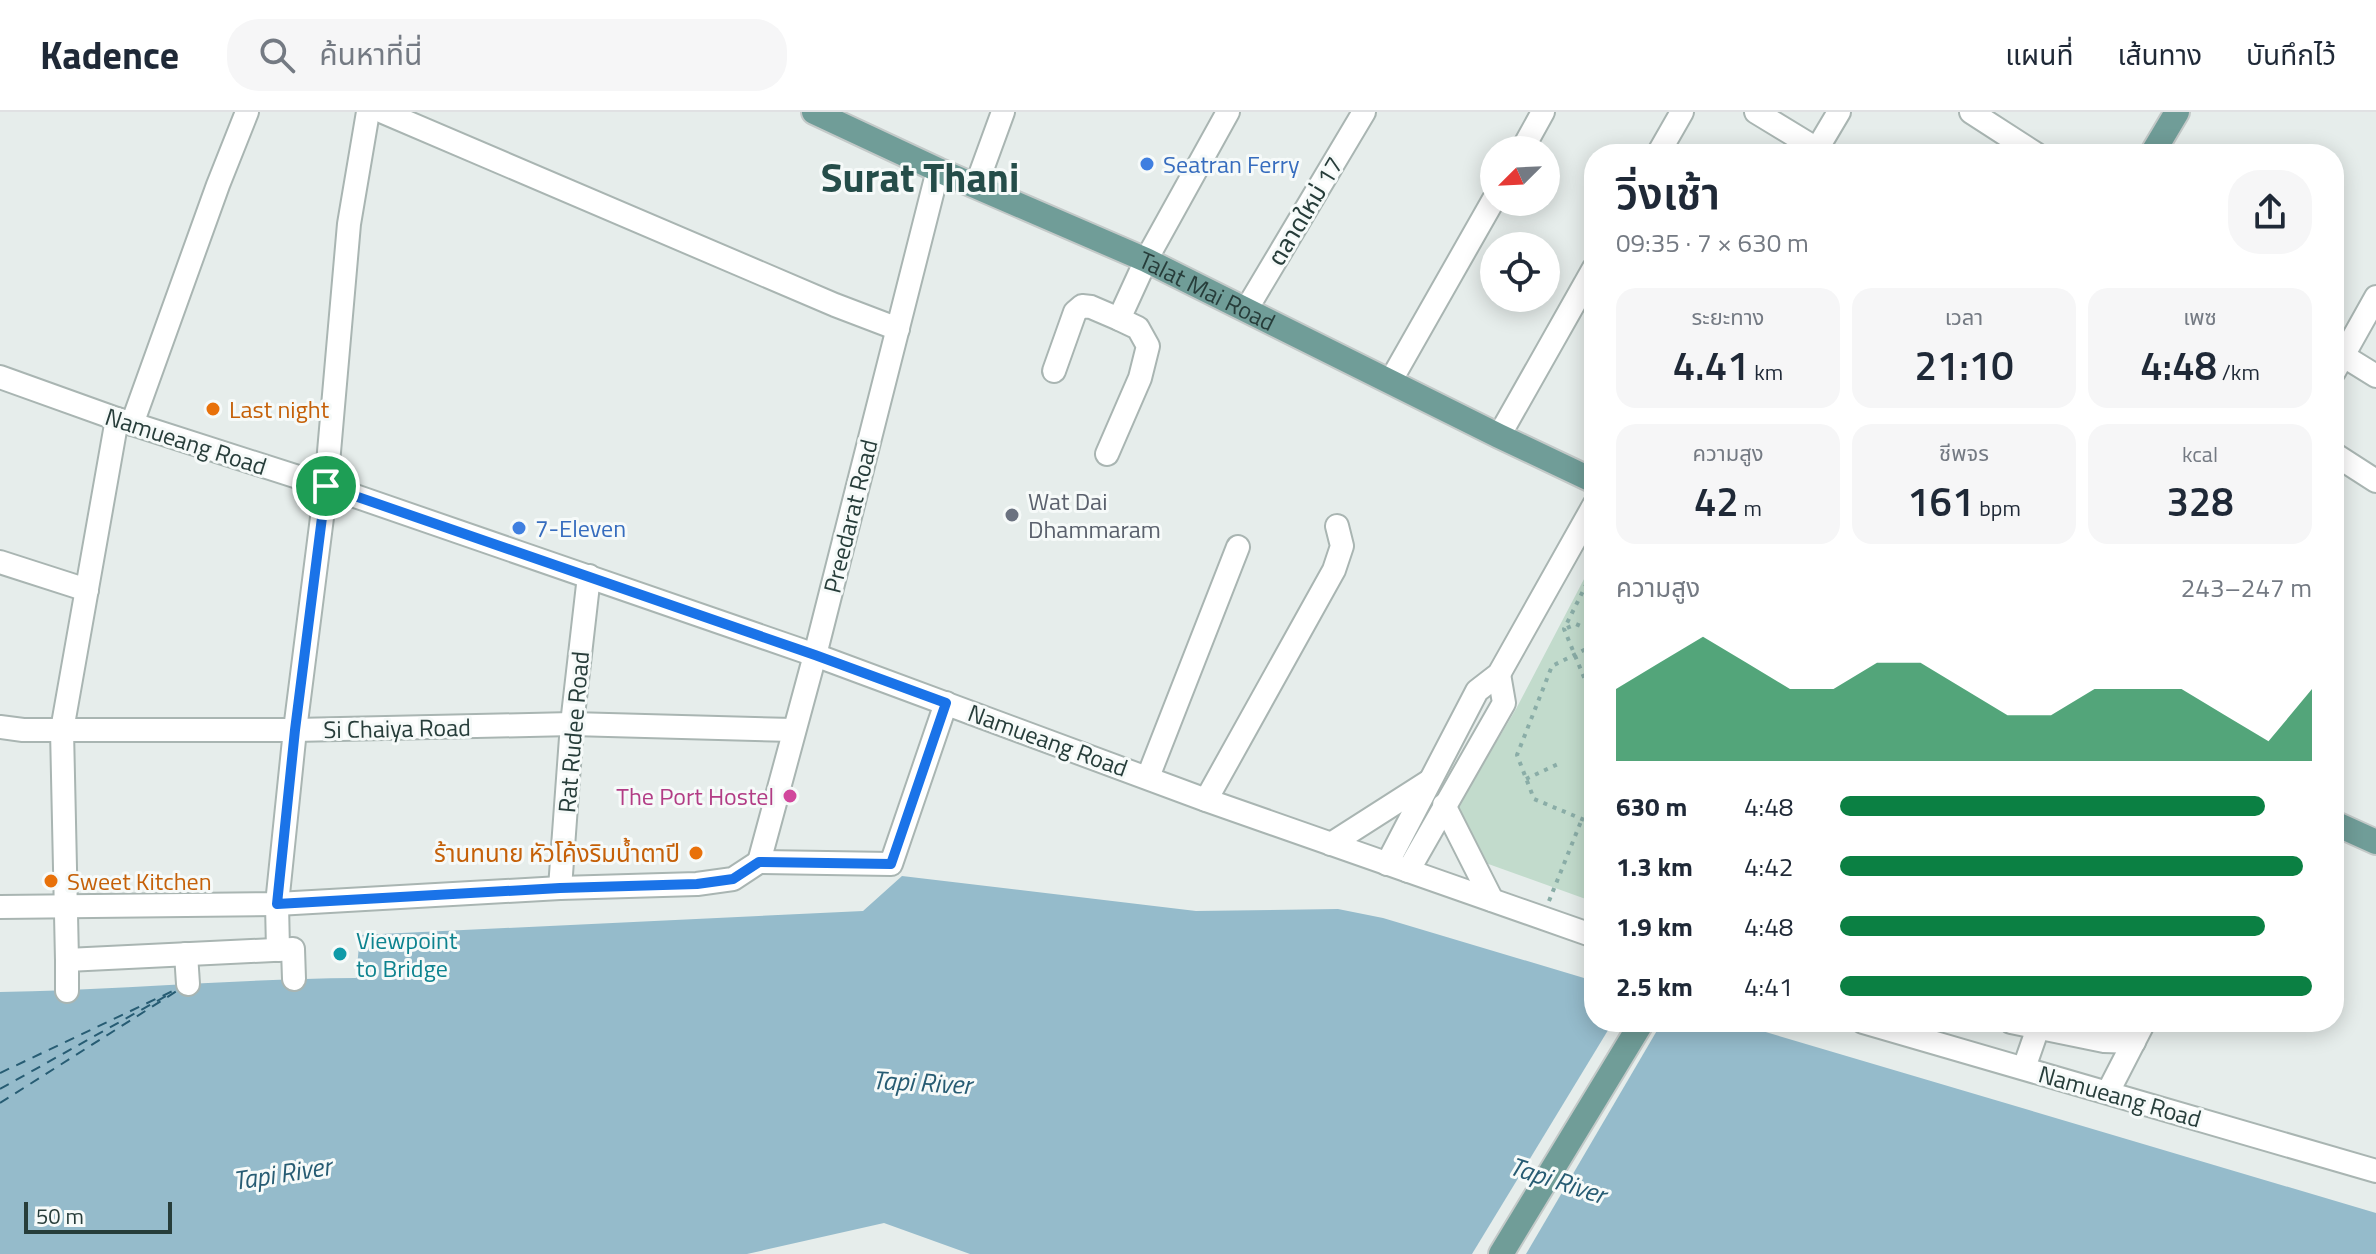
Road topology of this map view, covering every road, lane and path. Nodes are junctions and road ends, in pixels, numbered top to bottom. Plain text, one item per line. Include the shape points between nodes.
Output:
1 (247, 112) edge
2 (368, 112) edge
3 (383, 112) edge
4 (1003, 112) edge
5 (1228, 112) edge
6 (1364, 112) edge
7 (1543, 112) edge
8 (1682, 112) edge
9 (1756, 112) edge
10 (1839, 112) edge
11 (1971, 112) edge
12 (2177, 112) edge
13 (827, 115) edge
14 (1530, 136) edge
15 (1664, 144) edge
16 (1807, 144) edge
17 (1824, 144) edge
18 (2021, 144) edge
19 (2158, 144) edge
20 (938, 170) junction
21 (976, 186) junction
22 (1484, 216) edge
23 (1146, 260) junction
24 (1584, 286) edge
25 (2376, 297) edge
26 (1246, 310) junction
27 (1119, 319) junction
28 (898, 329) junction
29 (2344, 348) edge
30 (2344, 362) edge
31 (1054, 371) dead end
32 (2376, 376) edge
33 (0, 377) edge
34 (1390, 382) junction
35 (124, 422) junction
36 (1499, 436) junction
37 (1107, 454) dead end
38 (2344, 460) edge
39 (1584, 476) edge
40 (2376, 481) edge
41 (326, 486) junction
42 (1584, 523) edge
43 (1337, 526) dead end
44 (1238, 547) dead end
45 (0, 562) edge
46 (589, 576) junction
47 (1584, 589) edge
48 (87, 590) junction
49 (1584, 628) edge
50 (1564, 629) junction
51 (1584, 650) edge
52 (815, 655) junction
53 (1574, 655) junction
54 (1499, 674) junction
55 (1584, 678) edge
56 (946, 703) junction
57 (572, 724) junction
58 (0, 727) edge
59 (62, 730) junction
60 (295, 730) junction
61 (793, 730) junction
62 (1558, 764) dead end
63 (1148, 777) junction
64 (1526, 779) junction
65 (1431, 780) junction
66 (1206, 800) junction
67 (1444, 805) junction
68 (1582, 819) joint
69 (2344, 826) edge
70 (2374, 836) edge
71 (1331, 844) junction
72 (759, 862) junction
73 (1398, 867) junction
74 (560, 888) junction
75 (1492, 900) junction
76 (277, 904) junction
77 (65, 906) junction
78 (0, 907) edge
79 (1543, 919) junction
80 (1584, 933) edge
81 (278, 950) junction
82 (186, 954) junction
83 (67, 960) junction
84 (294, 979) dead end
85 (188, 984) dead end
86 (67, 991) dead end
87 (1636, 1032) edge
88 (1918, 1032) edge
89 (2037, 1032) edge
90 (2107, 1032) edge
91 (2139, 1032) edge
92 (2024, 1068) junction
93 (2108, 1092) junction
94 (2376, 1171) edge
95 (1501, 1254) edge

1 - 35 street
2 - 41 street via 349,224
3 - 28 street
4 - 21 street
5 - 23 street
6 - 26 street, ตลาดใหม่ 17
7 - 14 street
8 - 15 street
9 - 16 street
10 - 17 street
11 - 18 street
12 - 19 main road
13 - 20 main road, Talat Mai Road
20 - 21 main road, Talat Mai Road
20 - 28 street, Preedarat Road
21 - 23 main road, Talat Mai Road
22 - 34 street
23 - 26 main road, Talat Mai Road
23 - 27 street
24 - 36 street
25 - 29 street
26 - 34 main road, Talat Mai Road
27 - 31 street via 1082,306 1075,312
27 - 37 street via 1138,328 1148,346
28 - 52 street, Preedarat Road
30 - 32 street
33 - 35 street, Namueang Road
34 - 36 main road, Talat Mai Road
35 - 41 street, Namueang Road
35 - 48 street
36 - 39 main road, Talat Mai Road
38 - 40 street
41 - 46 street, Namueang Road
41 - 60 street
42 - 54 street
43 - 66 street via 1342,546 1334,570
44 - 63 street
45 - 48 street
46 - 52 street, Namueang Road
46 - 57 street, Rat Rudee Road
47 - 50 path
48 - 59 street
49 - 50 path via 1576,624
50 - 53 path
51 - 53 path
52 - 56 street, Namueang Road
52 - 61 street, Preedarat Road
53 - 55 path
53 - 64 path via 1552,666 1517,755
54 - 65 street via 1477,691
54 - 67 street via 1504,703
56 - 63 street, Namueang Road
56 - 72 street via 891,864
57 - 60 street, Si Chaiya Road
57 - 61 street, Si Chaiya Road
57 - 74 street, Rat Rudee Road
58 - 59 street, Si Chaiya Road
59 - 60 street, Si Chaiya Road
59 - 77 street
60 - 76 street
61 - 72 street, Preedarat Road
62 - 64 path
63 - 66 street, Namueang Road
64 - 68 path via 1534,799
65 - 71 street
65 - 73 street
66 - 71 street, Namueang Road
67 - 73 street
67 - 75 street
68 - 79 path
69 - 70 main road
71 - 73 street, Namueang Road
72 - 74 street via 733,879 697,884
73 - 75 street, Namueang Road
74 - 76 street
75 - 79 street, Namueang Road
76 - 77 street
76 - 81 street
77 - 78 street
77 - 83 street
79 - 80 street, Namueang Road
81 - 82 street
81 - 84 street via 293,949
82 - 83 street
82 - 85 street
83 - 86 street
87 - 95 main road
88 - 92 street, Namueang Road
89 - 92 street
90 - 91 street
91 - 93 street
92 - 93 street, Namueang Road
93 - 94 street, Namueang Road

